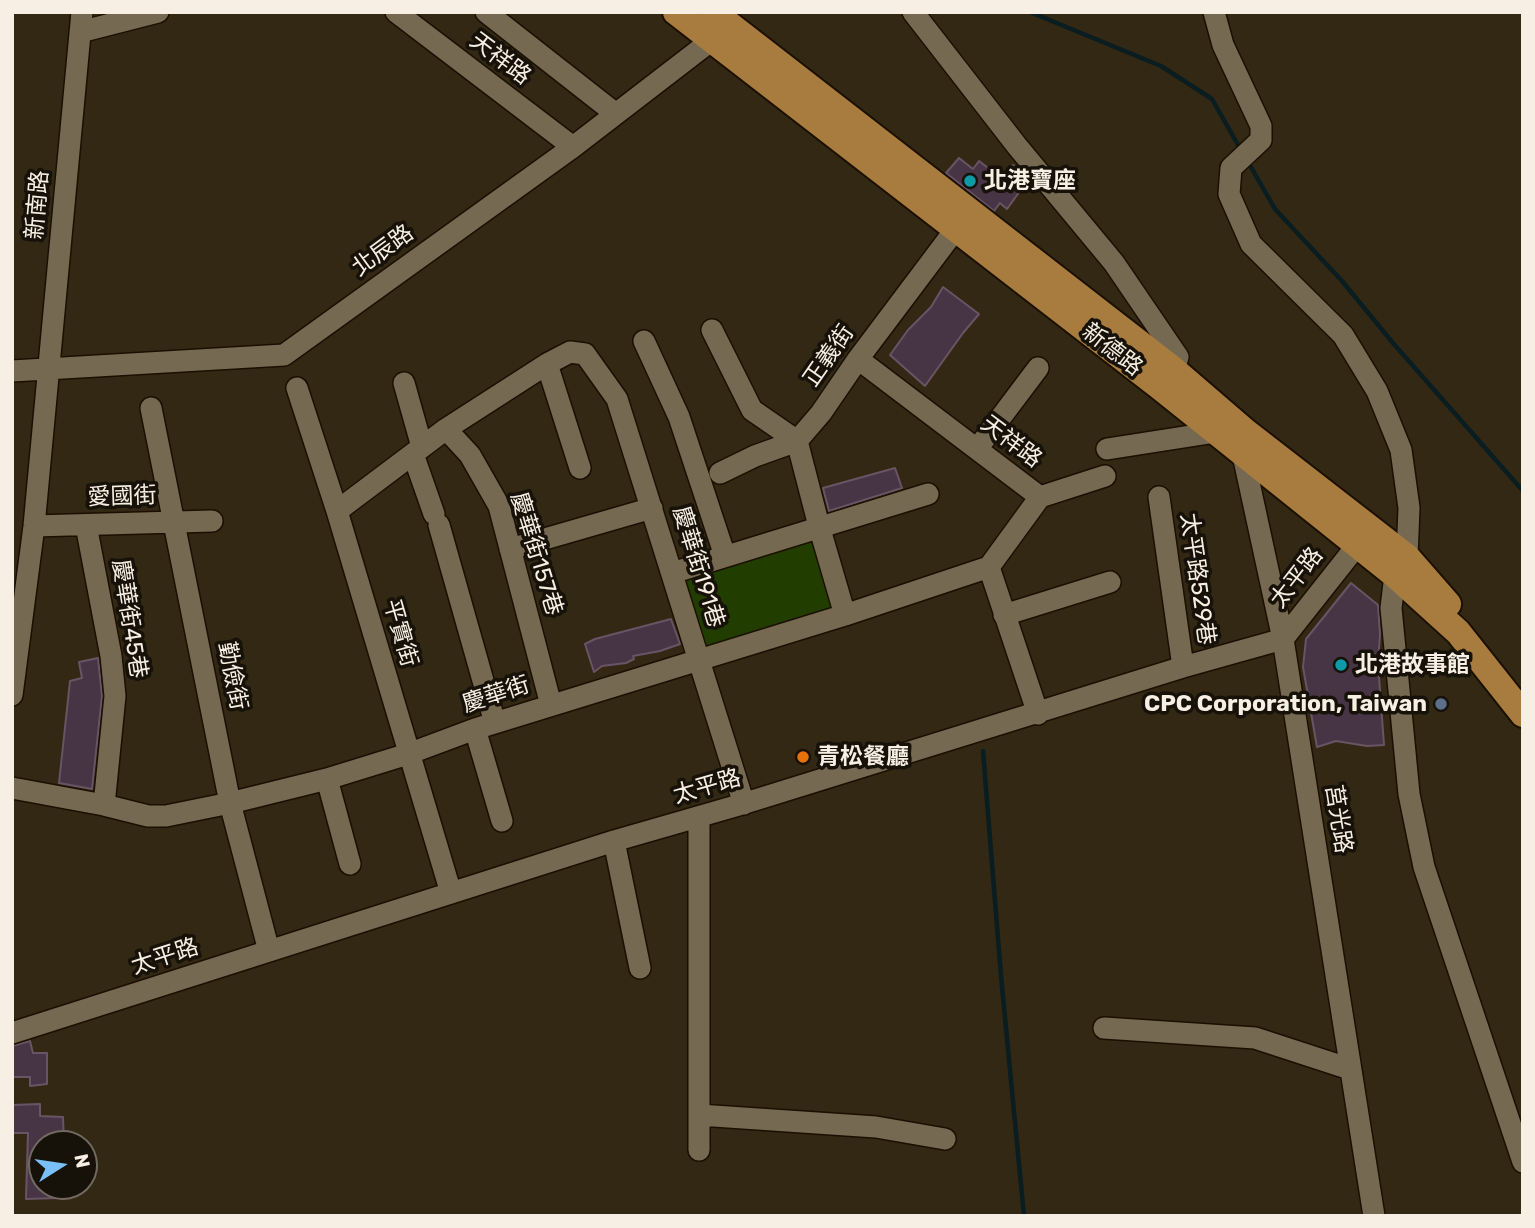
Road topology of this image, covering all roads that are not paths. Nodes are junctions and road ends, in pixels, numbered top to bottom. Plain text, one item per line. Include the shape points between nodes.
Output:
1 (158, 12) edge
2 (396, 12) edge
3 (486, 12) edge
4 (676, 12) edge
5 (913, 12) edge
6 (1214, 12) edge
7 (81, 22) edge
8 (717, 25) edge
9 (616, 114) junction
10 (573, 147) junction
11 (955, 230) junction
12 (712, 330) dead end
13 (644, 341) dead end
14 (858, 359) junction
15 (547, 364) junction
16 (1038, 368) dead end
17 (49, 369) junction
18 (12, 371) edge
19 (1167, 379) junction
20 (404, 383) dead end
21 (297, 388) dead end
22 (151, 408) dead end
23 (446, 429) junction
24 (1216, 432) junction
25 (797, 441) junction
26 (1245, 444) junction
27 (977, 449) junction
28 (1107, 449) dead end
29 (417, 451) junction
30 (580, 468) dead end
31 (720, 472) dead end
32 (1105, 476) dead end
33 (928, 494) dead end
34 (1040, 497) junction
35 (1159, 497) dead end
36 (652, 508) junction
37 (337, 511) junction
38 (212, 521) dead end
39 (175, 522) junction
40 (86, 525) junction
41 (34, 526) junction
42 (819, 526) junction
43 (1364, 536) junction
44 (510, 549) junction
45 (725, 556) junction
46 (1401, 566) junction
47 (989, 567) junction
48 (672, 573) junction
49 (1110, 582) dead end
50 (845, 615) junction
51 (1004, 615) junction
52 (17, 619) edge
53 (1283, 639) junction
54 (699, 660) junction
55 (1184, 667) junction
56 (1523, 690) edge
57 (12, 695) edge
58 (551, 705) junction
59 (1038, 714) junction
60 (1523, 714) edge
61 (485, 726) junction
62 (408, 754) junction
63 (327, 779) junction
64 (12, 788) edge
65 (230, 803) junction
66 (744, 804) junction
67 (104, 805) junction
68 (699, 817) junction
69 (502, 821) dead end
70 (614, 841) junction
71 (351, 864) dead end
72 (451, 893) junction
73 (269, 951) junction
74 (640, 968) dead end
75 (1104, 1028) dead end
76 (12, 1033) edge
77 (1350, 1069) junction
78 (699, 1115) junction
79 (945, 1139) dead end
80 (699, 1150) dead end
81 (1523, 1162) edge
82 (1374, 1216) edge

1 - 7 street
2 - 10 street, 天祥路
3 - 9 street
4 - 8 main road, 新德路
5 - 19 street via 1114,263 1178,357
6 - 46 street via 1223,45 1261,126 1261,140 1231,168 1229,194 1251,244 1343,335 1377,391 1401,450 1409,508
7 - 17 street, 新南路
8 - 9 street, 北辰路
8 - 11 main road, 新德路
8 - 19 main road, 新德路
9 - 10 street, 北辰路
10 - 17 street, 北辰路 via 284,355
11 - 14 street, 正義街
11 - 19 main road, 新德路
12 - 25 street via 752,410
13 - 45 street via 679,416
14 - 25 street, 正義街
14 - 27 street, 天祥路
15 - 23 street
15 - 30 street
15 - 36 street, 慶華街191巷 via 570,352 585,354 617,399
16 - 27 street
17 - 18 street, 北辰路
17 - 41 street, 新南路
19 - 24 main road, 新德路
19 - 26 main road, 新德路
20 - 29 street
21 - 37 street, 平實街
22 - 39 street, 勤儉街
23 - 29 street
23 - 44 street, 慶華街157巷 via 470,456 499,506
24 - 26 main road, 新德路
24 - 28 street
25 - 31 street
25 - 42 street
26 - 43 main road, 新德路
26 - 53 street, 莒光路
27 - 34 street, 天祥路
29 - 37 street
29 - 61 street
32 - 34 street
33 - 42 street
34 - 47 street, 天祥路
35 - 55 street, 太平路529巷
36 - 44 street
36 - 48 street, 慶華街191巷
37 - 62 street, 平實街
38 - 39 street, 愛國街
39 - 40 street, 愛國街
39 - 65 street, 勤儉街
40 - 41 street, 愛國街
40 - 67 street, 慶華街45巷 via 115,696
41 - 52 street, 新南路
42 - 45 street
42 - 50 street
43 - 46 main road, 新德路
43 - 53 street, 太平路
44 - 58 street, 慶華街157巷
45 - 48 street
46 - 56 main road, 新德路
46 - 60 main road, 新德路
46 - 81 street via 1391,608 1409,794 1424,867
47 - 50 street, 慶華街
47 - 51 street
48 - 54 street, 慶華街191巷
49 - 51 street
50 - 54 street, 慶華街
51 - 59 street
52 - 57 street, 新南路
53 - 55 street, 太平路
53 - 77 street, 莒光路
54 - 58 street, 慶華街
54 - 66 street, 慶華街191巷
55 - 59 street, 太平路
58 - 61 street, 慶華街
59 - 66 street, 太平路
61 - 62 street, 慶華街
61 - 69 street
62 - 63 street, 慶華街
62 - 72 street, 平實街
63 - 65 street, 慶華街
63 - 71 street
64 - 67 street, 慶華街
65 - 67 street, 慶華街 via 166,816
65 - 73 street, 勤儉街
66 - 68 street, 太平路
68 - 70 street, 太平路
68 - 78 street
70 - 72 street, 太平路
70 - 74 street
72 - 73 street, 太平路
73 - 76 street, 太平路
75 - 77 street via 1255,1038
77 - 82 street, 莒光路
78 - 79 street via 876,1127
78 - 80 street

